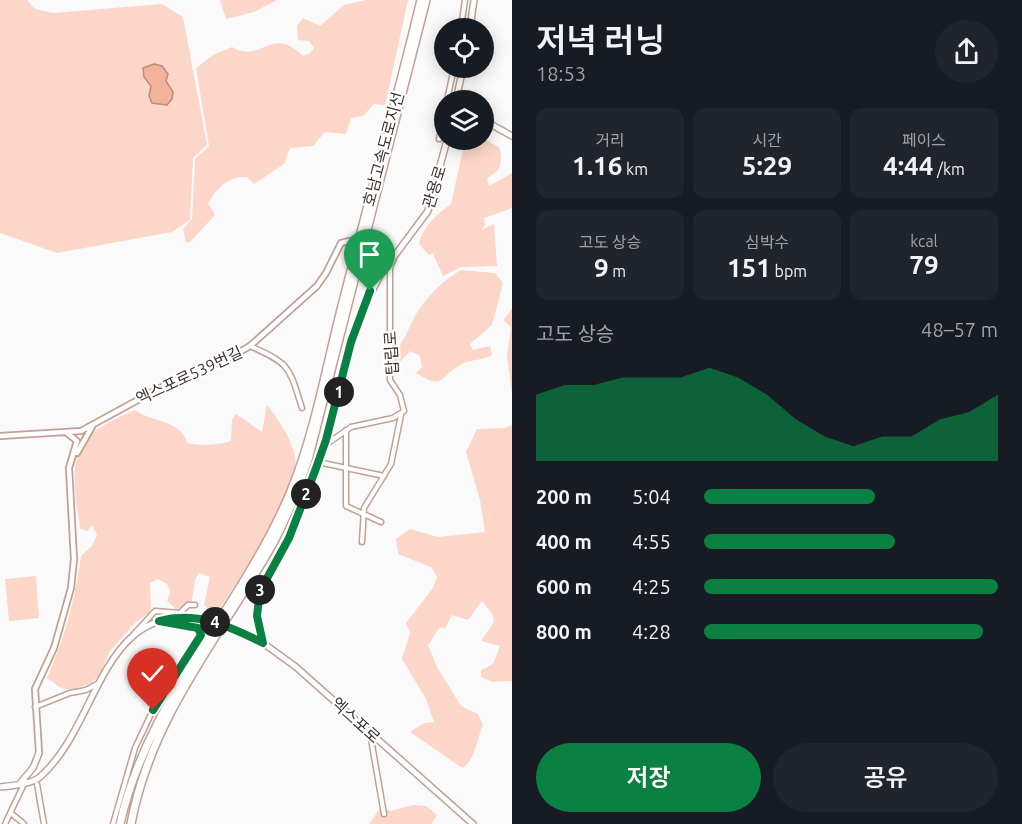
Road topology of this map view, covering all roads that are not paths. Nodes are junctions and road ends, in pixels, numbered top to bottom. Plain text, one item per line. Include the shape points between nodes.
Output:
1 (421, 0) edge
2 (426, 0) edge
3 (465, 0) edge
4 (474, 0) edge
5 (462, 18) edge
6 (471, 18) edge
7 (494, 126) edge
8 (512, 136) edge
9 (444, 150) edge
10 (393, 260) junction
11 (250, 346) junction
12 (302, 408) dead end
13 (401, 414) junction
14 (95, 424) junction
15 (346, 430) junction
16 (0, 436) edge
17 (78, 437) junction
18 (324, 446) junction
19 (318, 462) junction
20 (345, 469) junction
21 (384, 476) junction
22 (362, 514) junction
23 (381, 522) dead end
24 (362, 542) dead end
25 (195, 604) dead end
26 (159, 621) junction
27 (133, 635) junction
28 (263, 643) junction
29 (100, 681) junction
30 (34, 707) junction
31 (369, 732) junction
32 (39, 753) junction
33 (36, 775) junction
34 (0, 787) edge
35 (12, 814) junction
36 (384, 814) dead end
37 (5, 824) edge
38 (24, 824) edge
39 (44, 824) edge
40 (112, 824) edge
41 (120, 824) edge
42 (131, 824) edge
43 (473, 824) edge

1 - 41 highway, 호남고속도로지선 via 292,490 263,549 189,664 147,743
2 - 42 highway, 호남고속도로지선 via 305,470 268,551 173,704 142,777
3 - 5 street
4 - 6 main road
7 - 8 main road
9 - 10 main road, 관용로 via 428,211
10 - 11 street, 엑스포로539번길, bridge via 370,246 341,243 317,286
10 - 13 street, 탑립로 via 388,356 390,380 404,405
10 - 18 main road, 탑립로 via 360,312
11 - 12 street via 285,363
11 - 14 street, 엑스포로539번길 via 212,367 169,383
13 - 15 street
13 - 21 street via 391,464
14 - 17 street, 엑스포로539번길
14 - 17 street via 85,436
15 - 18 street
15 - 20 street
16 - 17 street via 64,432
17 - 30 street via 69,472 74,559 71,588 54,648 35,689
18 - 19 main road, 탑립로
19 - 20 street
19 - 28 main road, 탑립로 via 289,538 260,591 257,616
20 - 21 street
20 - 22 street via 346,506
21 - 22 street
22 - 23 street
22 - 24 street
25 - 27 street via 180,613 155,611
26 - 27 main road
26 - 28 main road, 엑스포로, bridge via 180,616 208,619
26 - 40 street via 198,628 201,635 153,710 135,748
27 - 29 main road via 118,650
28 - 31 main road, 엑스포로
29 - 30 street via 86,690
29 - 33 main road via 58,756
30 - 32 street
31 - 36 street
31 - 43 main road, 엑스포로
32 - 33 main road
32 - 33 main road
33 - 34 main road
33 - 35 street
33 - 39 street
35 - 37 street
35 - 38 street

